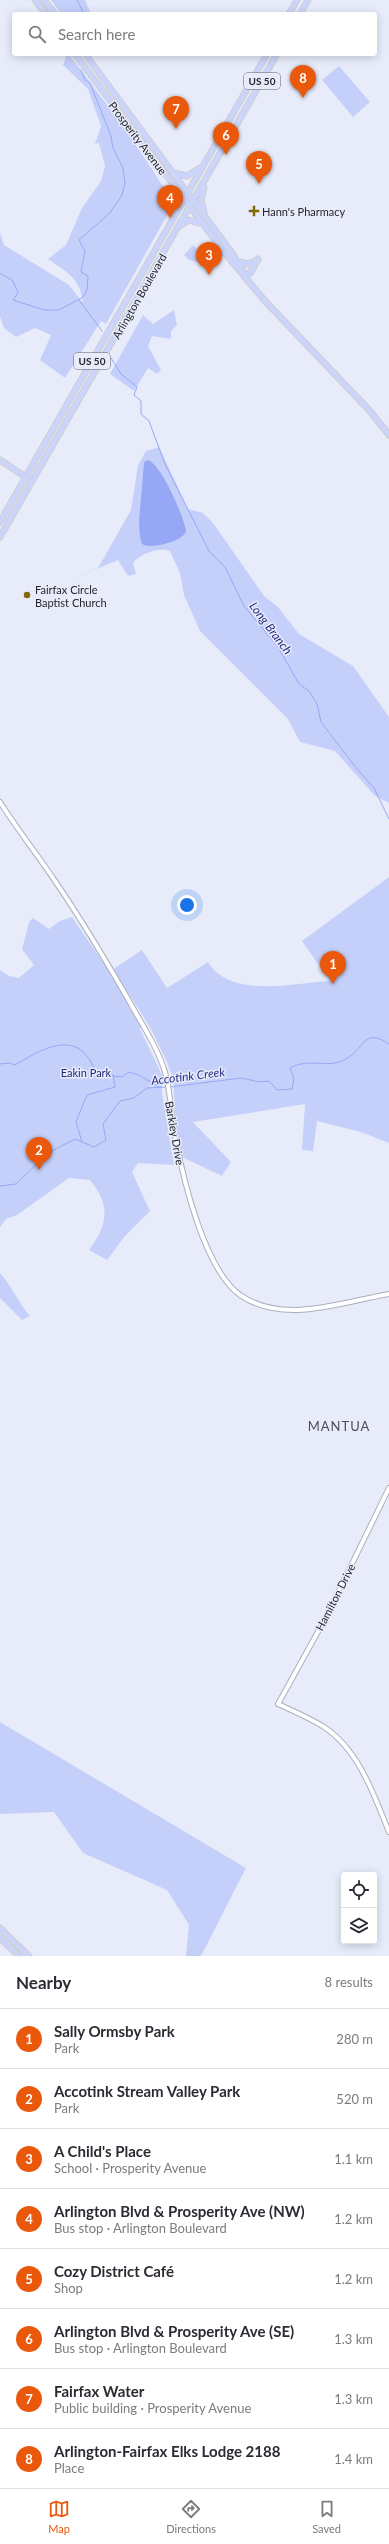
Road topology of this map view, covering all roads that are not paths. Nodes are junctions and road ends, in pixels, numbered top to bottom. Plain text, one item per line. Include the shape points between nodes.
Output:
1 (35, 0) edge
2 (44, 0) edge
3 (297, 0) edge
4 (308, 0) edge
5 (44, 12) edge
6 (53, 12) edge
7 (290, 12) edge
8 (301, 12) edge
9 (76, 56) edge
10 (86, 56) edge
11 (265, 56) edge
12 (276, 56) edge
13 (209, 156) junction
14 (172, 172) junction
15 (206, 179) junction
16 (188, 193) junction
17 (184, 200) junction
18 (194, 201) junction
19 (189, 208) junction
20 (206, 218) junction
21 (201, 223) junction
22 (175, 232) junction
23 (239, 262) junction
24 (246, 277) junction
25 (389, 435) edge
26 (0, 460) edge
27 (26, 477) junction
28 (32, 481) junction
29 (0, 522) edge
30 (0, 537) edge
31 (0, 802) edge
32 (389, 1294) edge
33 (389, 1488) edge
34 (389, 1832) edge
35 (0, 1928) edge
36 (0, 1938) edge
37 (19, 1956) edge
38 (29, 1956) edge

1 - 5 main road
2 - 6 main road
3 - 7 main road
4 - 8 main road
9 - 17 main road, Prosperity Avenue
10 - 14 main road, Prosperity Avenue
11 - 13 main road, Arlington Boulevard / US 50
12 - 15 main road, Arlington Boulevard / US 50
13 - 14 main road via 192,175 181,176
13 - 16 main road, Arlington Boulevard / US 50
14 - 16 main road, Prosperity Avenue
15 - 18 main road, Arlington Boulevard / US 50
15 - 20 main road via 201,201
16 - 17 main road, Arlington Boulevard / US 50
16 - 18 main road, Prosperity Avenue
17 - 19 main road, Prosperity Avenue
17 - 27 main road, Arlington Boulevard / US 50
18 - 19 main road, Arlington Boulevard / US 50
18 - 20 main road, Prosperity Avenue
19 - 21 main road, Prosperity Avenue
19 - 22 main road, Arlington Boulevard / US 50
20 - 23 main road, Prosperity Avenue
21 - 22 main road via 188,221
21 - 24 main road, Prosperity Avenue
22 - 28 main road, Arlington Boulevard / US 50
23 - 24 main road, Prosperity Avenue
23 - 24 main road via 248,264 258,259
24 - 25 main road, Prosperity Avenue via 370,411
26 - 27 main road
27 - 28 main road
27 - 29 main road, Arlington Boulevard / US 50
28 - 30 main road, Arlington Boulevard / US 50
31 - 32 street, Barkley Drive via 56,882 153,1043 166,1078 174,1135 191,1200 212,1258 224,1278 235,1290 262,1306 288,1311
33 - 34 street, Hamilton Drive via 325,1619 278,1704 325,1727 340,1742 364,1773
35 - 38 main road
36 - 37 main road

